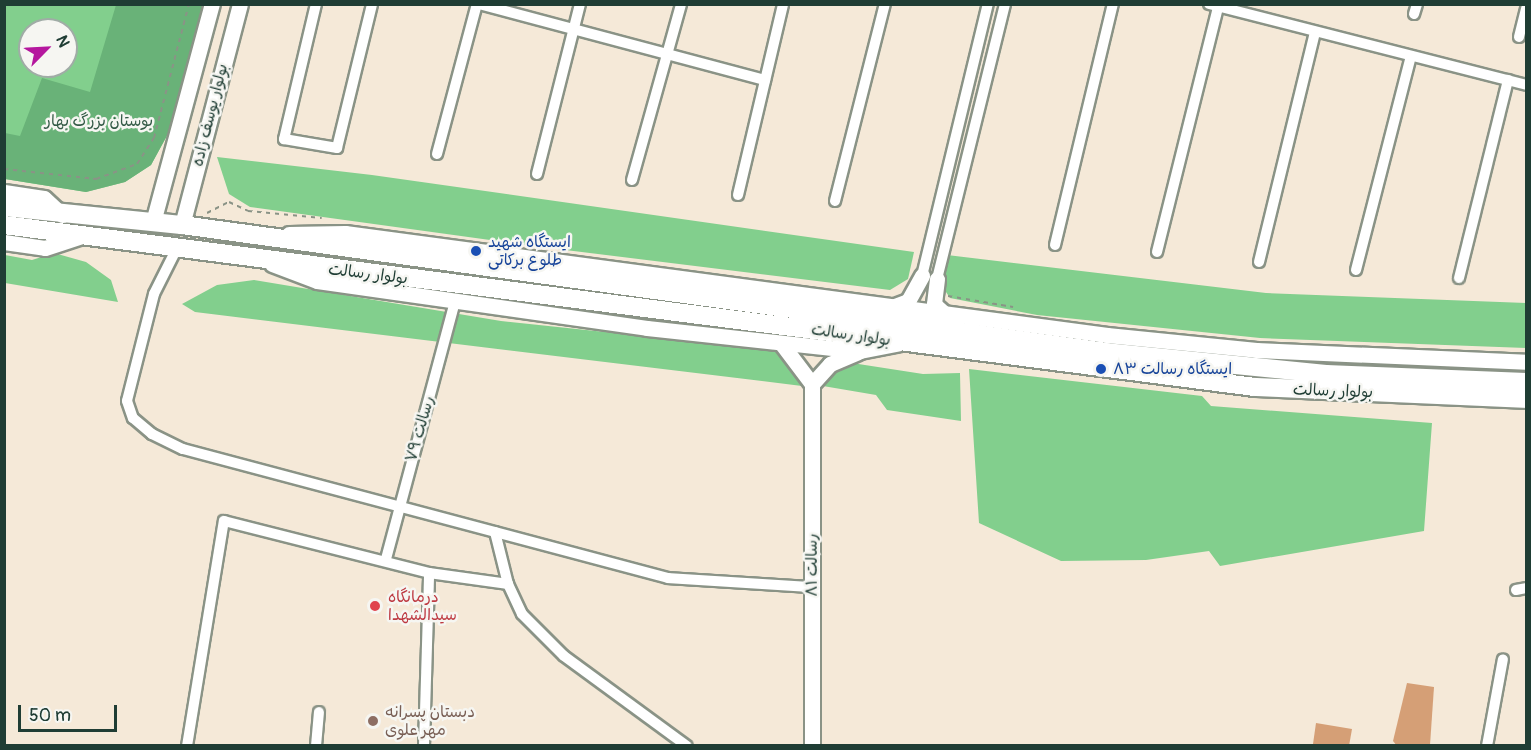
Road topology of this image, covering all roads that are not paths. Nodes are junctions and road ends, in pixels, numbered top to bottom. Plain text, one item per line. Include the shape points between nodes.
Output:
1 (212, 4) edge
2 (240, 4) edge
3 (316, 4) edge
4 (372, 4) edge
5 (478, 4) edge
6 (580, 4) edge
7 (681, 4) edge
8 (783, 4) edge
9 (885, 4) edge
10 (988, 4) edge
11 (1005, 4) edge
12 (1113, 4) edge
13 (1213, 6) edge
14 (1527, 8) edge
15 (574, 30) junction
16 (1315, 32) junction
17 (1519, 37) dead end
18 (668, 55) junction
19 (1411, 56) junction
20 (765, 80) junction
21 (1508, 80) junction
22 (1527, 85) edge
23 (437, 154) dead end
24 (537, 174) dead end
25 (632, 180) dead end
26 (4, 192) edge
27 (738, 195) dead end
28 (835, 201) dead end
29 (4, 207) edge
30 (62, 215) junction
31 (153, 222) junction
32 (4, 225) edge
33 (182, 225) junction
34 (86, 235) junction
35 (234, 236) junction
36 (4, 242) edge
37 (147, 244) junction
38 (1055, 245) dead end
39 (177, 248) junction
40 (1157, 252) dead end
41 (266, 262) junction
42 (1259, 262) dead end
43 (1356, 270) dead end
44 (929, 277) junction
45 (1459, 278) dead end
46 (455, 301) junction
47 (892, 307) junction
48 (944, 313) junction
49 (903, 342) junction
50 (781, 343) junction
51 (860, 351) junction
52 (1527, 362) edge
53 (1527, 382) edge
54 (812, 384) junction
55 (1527, 399) edge
56 (398, 508) junction
57 (495, 532) junction
58 (386, 559) junction
59 (429, 573) junction
60 (508, 584) junction
61 (813, 587) junction
62 (1503, 659) dead end
63 (319, 712) dead end
64 (186, 746) edge
65 (316, 746) edge
66 (424, 746) edge
67 (687, 746) edge
68 (812, 746) edge
69 (1487, 746) edge

1 - 31 street, بولوار یوسف زاده
2 - 33 street, بولوار یوسف زاده
3 - 4 street via 284,139 337,148
5 - 15 street
5 - 23 street
6 - 15 street
7 - 18 street
8 - 20 street
9 - 28 street
10 - 44 street
11 - 44 street
12 - 38 street
13 - 16 street
13 - 40 street
14 - 17 street
15 - 18 street
15 - 24 street
16 - 19 street
16 - 42 street
18 - 20 street
18 - 25 street
19 - 21 street
19 - 43 street
20 - 27 street
21 - 22 street
21 - 45 street
26 - 30 street via 44,198
29 - 30 main road
30 - 31 main road
31 - 33 main road, بولوار رسالت
31 - 37 main road
32 - 34 main road
33 - 35 main road, بولوار رسالت
33 - 39 main road
34 - 36 street via 45,248
34 - 37 main road
35 - 47 street via 345,233
35 - 53 main road, بولوار رسالت via 1105,352 1326,374
37 - 39 main road, بولوار رسالت
39 - 41 main road, بولوار رسالت
39 - 56 street via 154,294 135,356 127,401 133,418 183,449
41 - 46 street via 317,281
41 - 49 main road, بولوار رسالت
44 - 47 street via 908,301
44 - 48 street via 934,304
46 - 50 street
46 - 56 street, رسالت ۷۹
47 - 48 street
48 - 52 street via 1256,350
49 - 51 street
49 - 55 main road, بولوار رسالت via 1254,387
50 - 51 street
50 - 54 street
51 - 54 street via 830,364
54 - 61 street, رسالت ۸۱
56 - 57 street
56 - 58 street, رسالت ۷۹
57 - 60 street
57 - 61 street via 668,578
58 - 59 street
58 - 64 street via 224,521
59 - 60 street
59 - 66 street
60 - 67 street via 522,614 564,656
61 - 68 street, رسالت ۸۱
62 - 69 street
63 - 65 street

